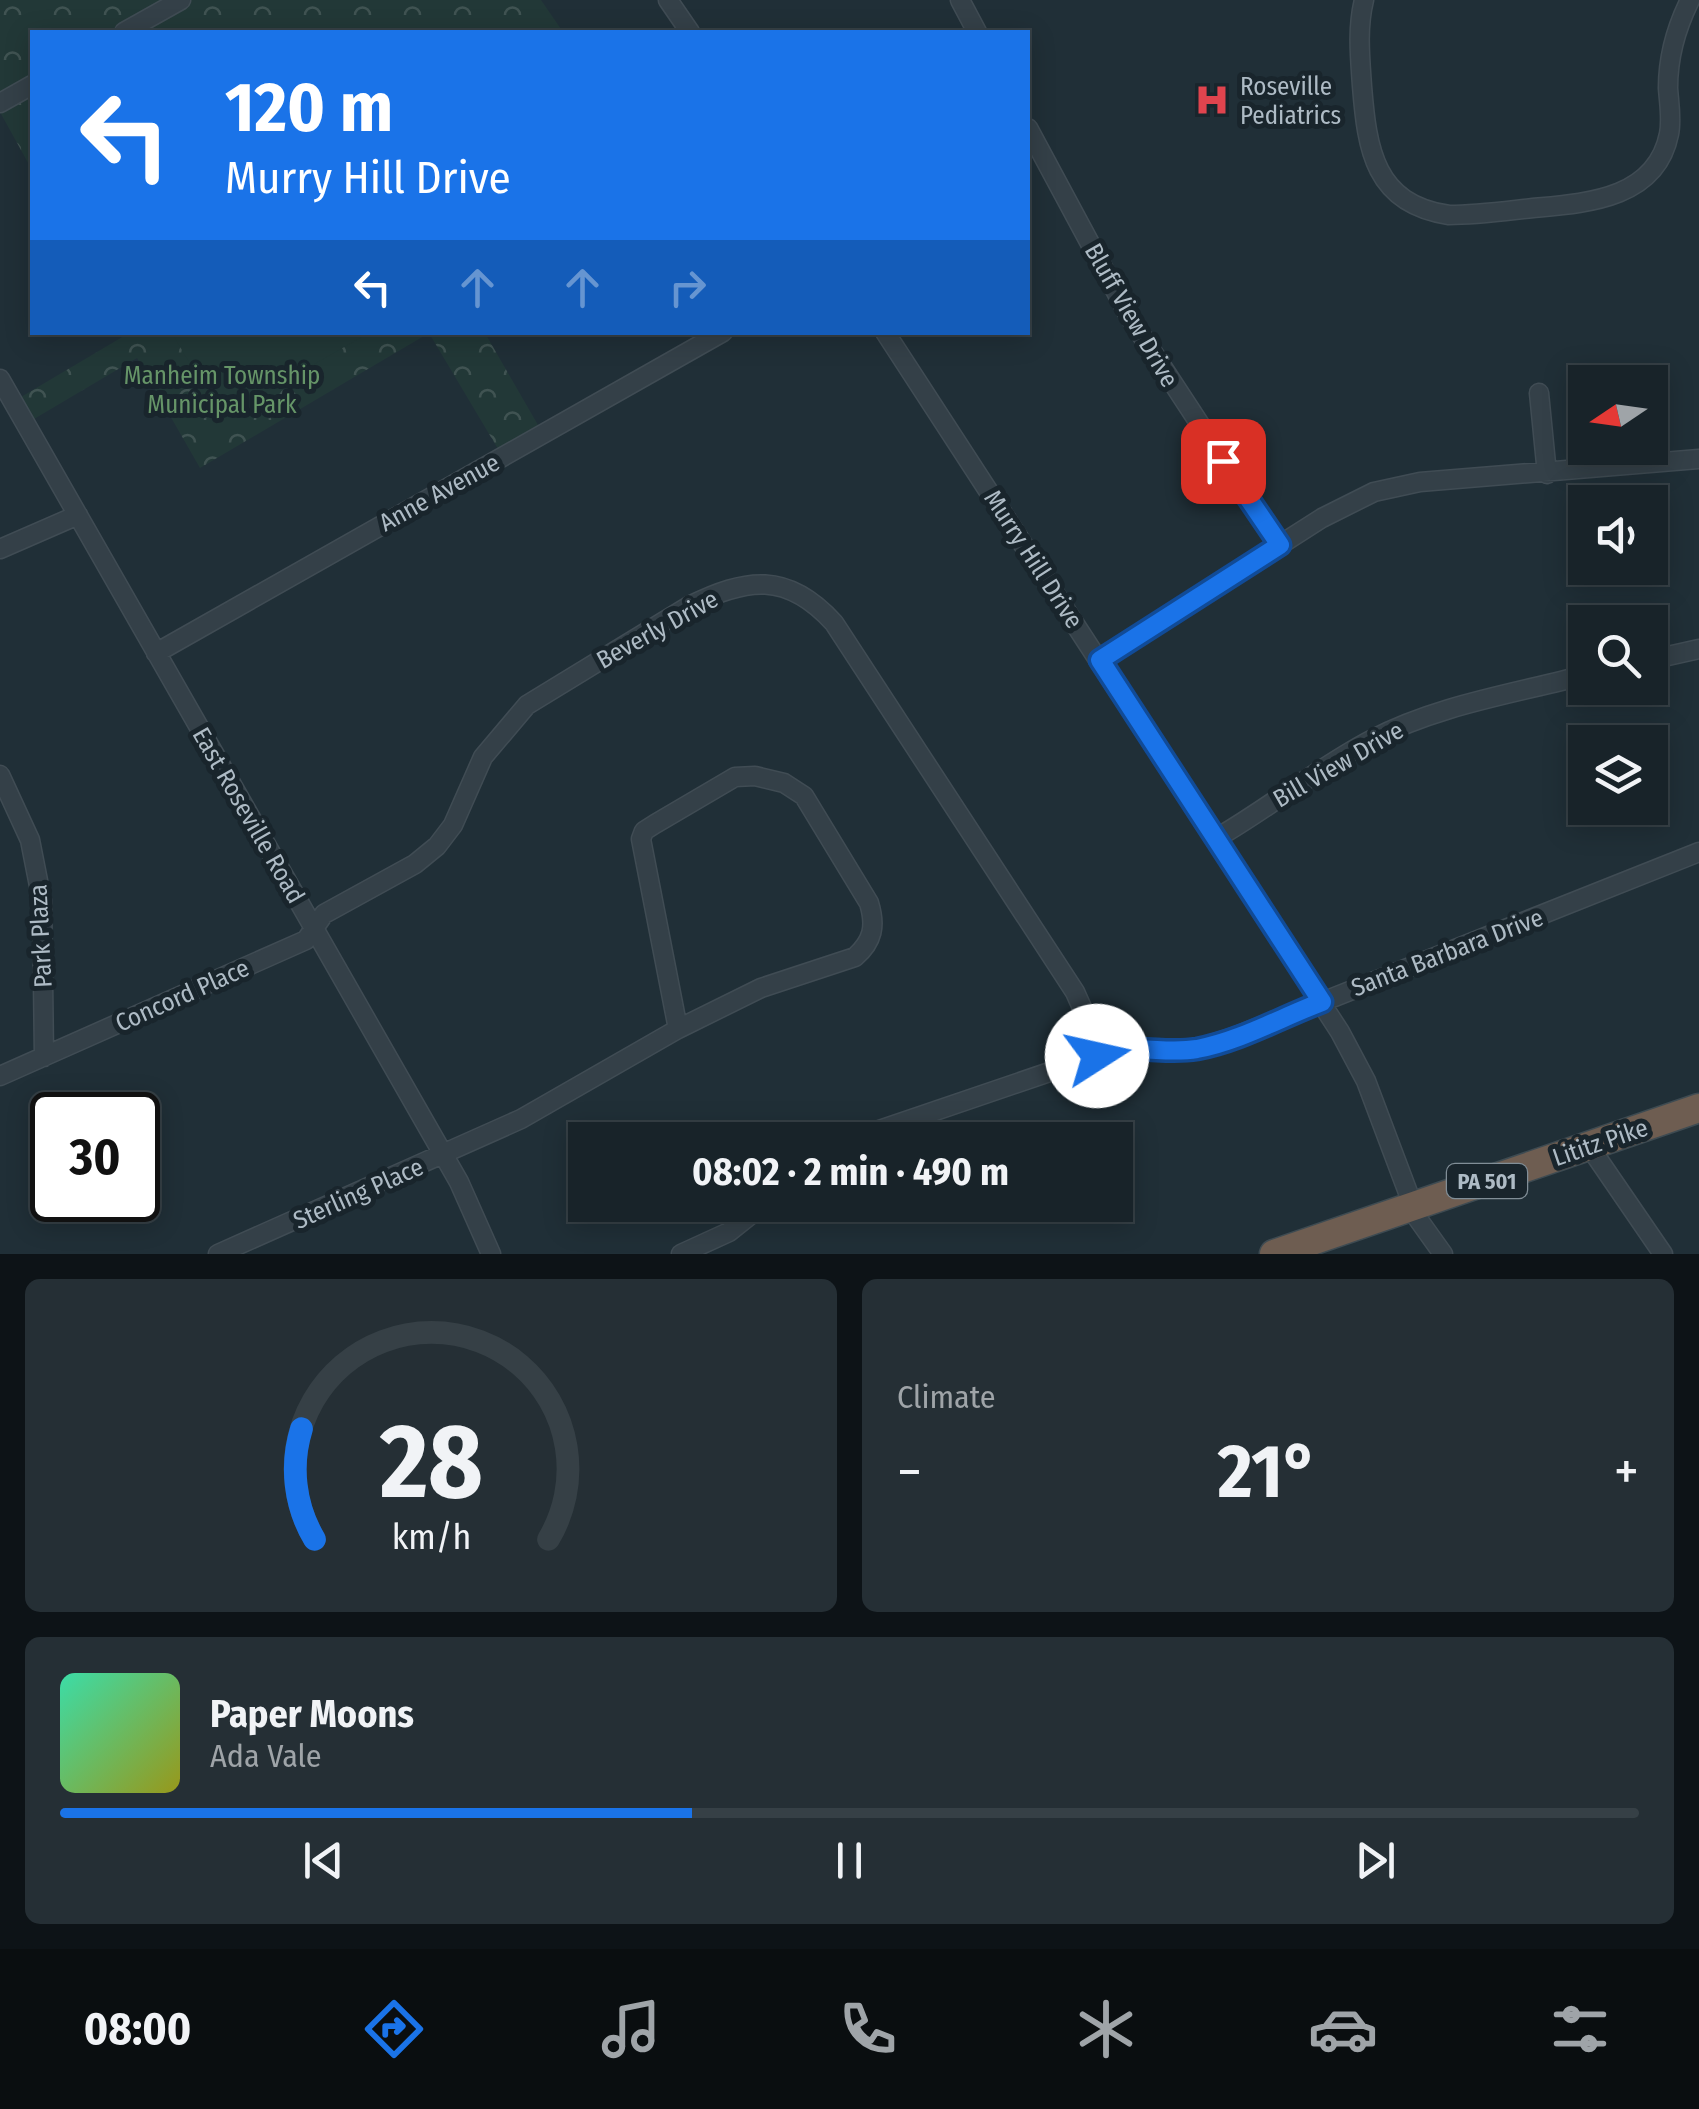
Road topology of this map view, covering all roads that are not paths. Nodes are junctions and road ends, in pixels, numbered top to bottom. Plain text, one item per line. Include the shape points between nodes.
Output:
1 (181, 0) edge
2 (668, 0) edge
3 (960, 0) edge
4 (1364, 0) edge
5 (1690, 0) edge
6 (128, 30) edge
7 (689, 30) edge
8 (976, 30) edge
9 (30, 86) edge
10 (0, 103) edge
11 (1030, 132) edge
12 (718, 335) edge
13 (887, 335) edge
14 (0, 379) edge
15 (1538, 393) dead end
16 (1699, 459) edge
17 (1548, 474) junction
18 (78, 515) junction
19 (1280, 545) junction
20 (0, 549) edge
21 (1699, 649) edge
22 (156, 653) junction
23 (1668, 656) edge
24 (1100, 660) junction
25 (1568, 679) edge
26 (0, 775) edge
27 (1215, 838) junction
28 (1699, 852) edge
29 (314, 928) junction
30 (1322, 1002) junction
31 (678, 1029) junction
32 (1097, 1056) junction
33 (44, 1057) junction
34 (0, 1076) edge
35 (1699, 1108) edge
36 (903, 1122) edge
37 (1589, 1146) junction
38 (444, 1156) junction
39 (1413, 1206) junction
40 (741, 1222) edge
41 (218, 1254) edge
42 (491, 1254) edge
43 (680, 1254) edge
44 (1274, 1254) edge
45 (1443, 1254) edge
46 (1662, 1254) edge

1 - 6 street
2 - 7 street
3 - 8 street
4 - 5 street via 1359,25 1365,126 1376,167 1419,206 1457,215 1596,201 1644,178 1669,133 1671,56
9 - 10 street
11 - 19 street, Bluff View Drive via 1130,316
12 - 22 street, Anne Avenue
13 - 24 street, Murry Hill Drive
14 - 18 street, East Roseville Road
15 - 17 street
16 - 17 street
17 - 19 street via 1420,482 1374,492
18 - 20 street
18 - 22 street, East Roseville Road
19 - 24 street
21 - 23 street
22 - 29 street, East Roseville Road
24 - 27 street, Murry Hill Drive
25 - 27 street, Bill View Drive via 1403,725 1330,763
26 - 33 street, Park Plaza via 30,840 42,901
27 - 30 street, Murry Hill Drive
28 - 30 street, Santa Barbara Drive
29 - 32 street, Beverly Drive via 324,914 437,846 483,757 527,706 689,606 763,582 799,594 834,623 1076,992
29 - 33 street, Concord Place via 294,946
29 - 38 street, East Roseville Road
30 - 32 street, Santa Barbara Drive via 1204,1047 1126,1047
30 - 39 street, Murry Hill Drive via 1366,1081
31 - 31 street, Sterling Place via 644,831 734,777 784,783 804,796 869,903 873,932 856,958 761,988
31 - 38 street, Sterling Place via 566,1096
32 - 36 street, Santa Barbara Drive
33 - 34 street
35 - 37 highway, Lititz Pike / PA 501
37 - 39 highway, Lititz Pike / PA 501
37 - 46 street
38 - 41 street, Sterling Place
38 - 42 street, East Roseville Road
39 - 44 highway, Lititz Pike / PA 501
39 - 45 street, Murry Hill Drive
40 - 43 street

